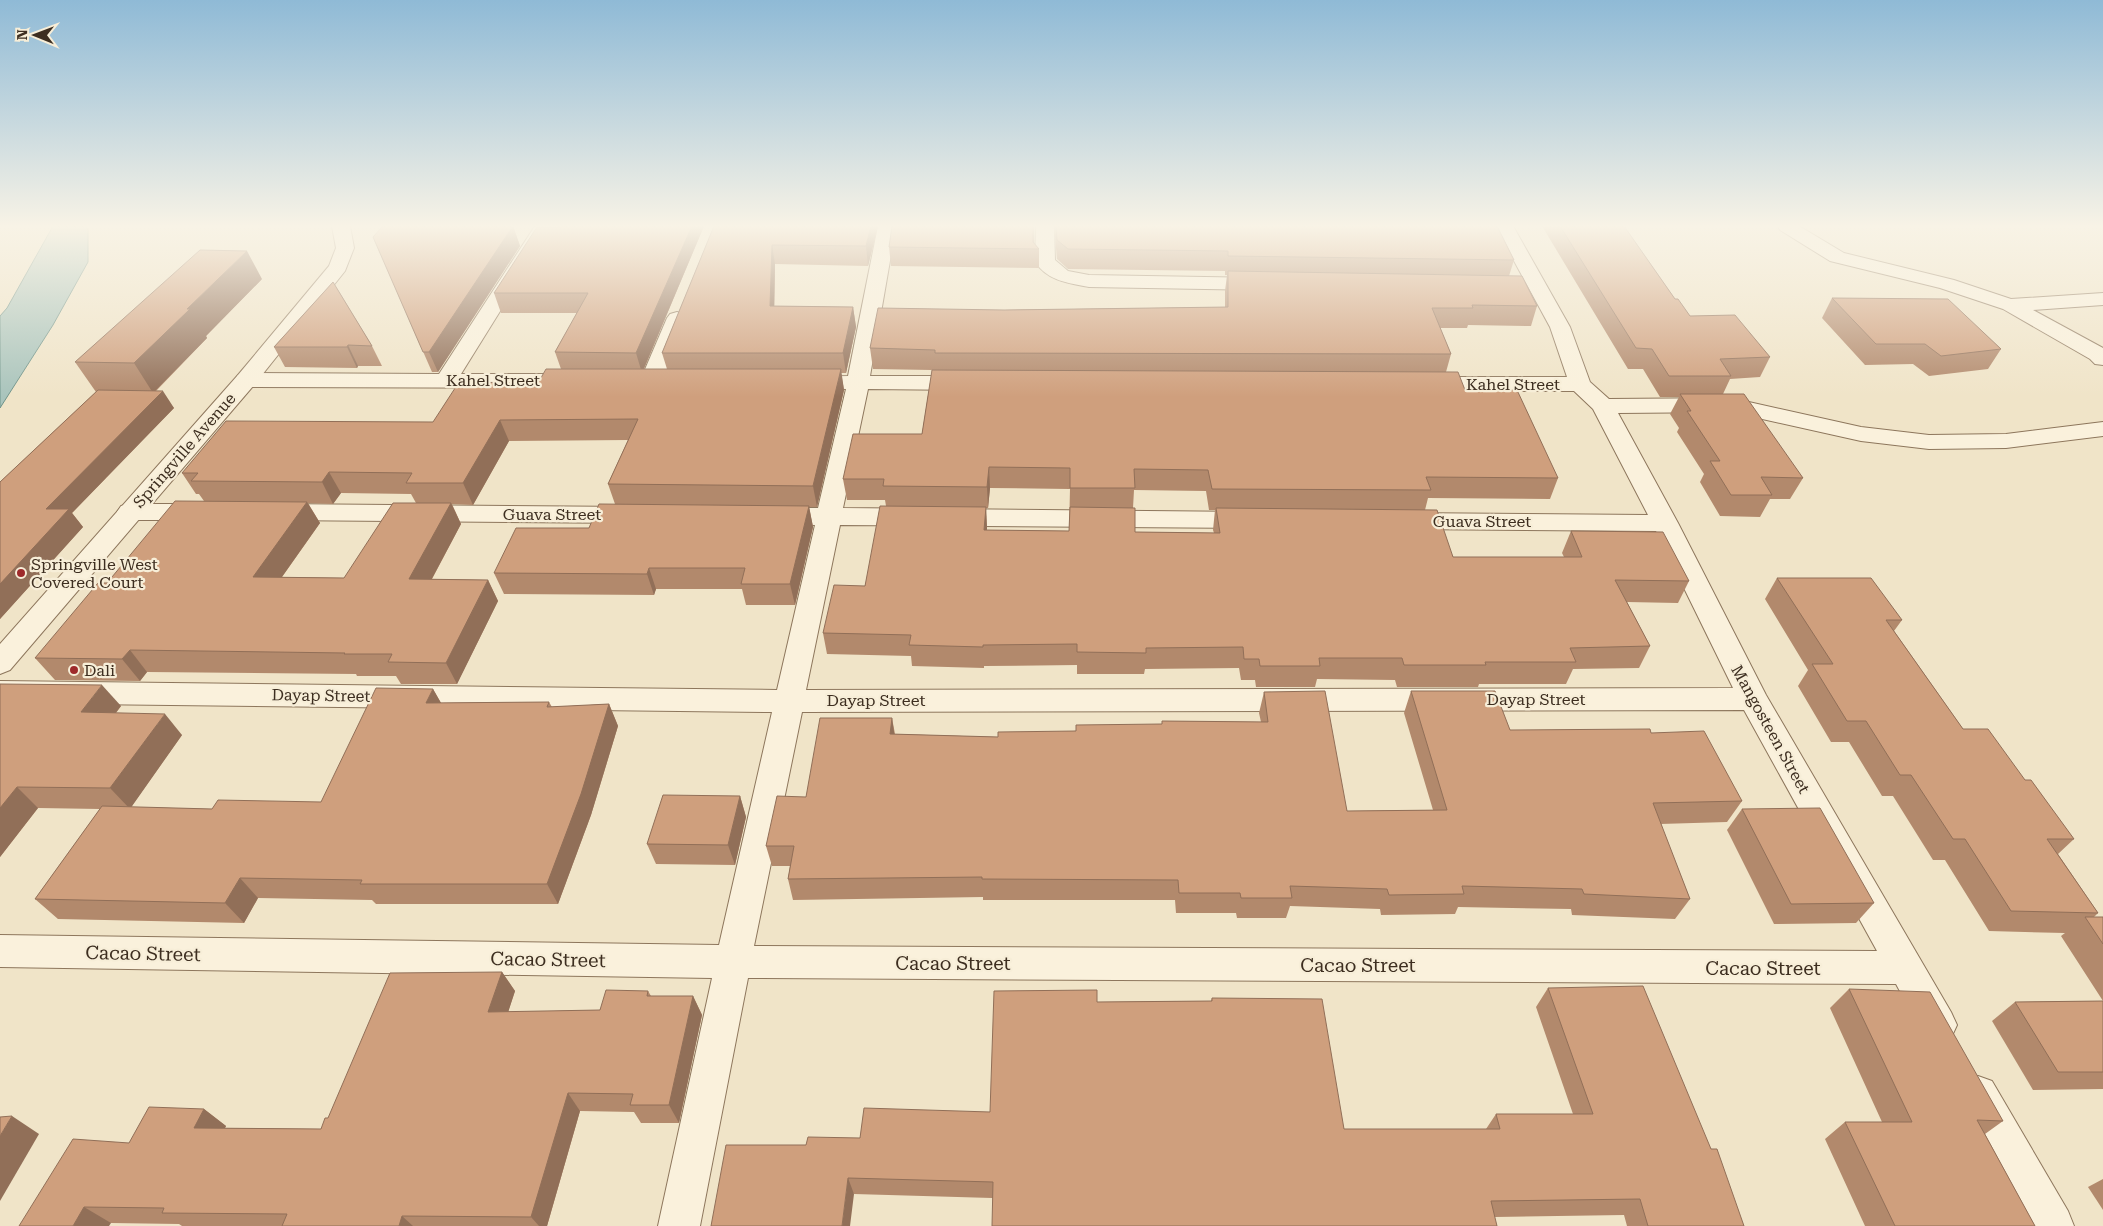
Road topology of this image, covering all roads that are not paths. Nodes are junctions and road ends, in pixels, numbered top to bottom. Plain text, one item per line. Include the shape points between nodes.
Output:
1 (325, 283) edge
2 (508, 283) edge
3 (876, 283) edge
4 (1234, 283) edge
5 (1528, 283) edge
6 (1943, 283) edge
7 (1285, 284) edge
8 (685, 299) edge
9 (2103, 299) edge
10 (2010, 306) junction
11 (2103, 359) edge
12 (246, 380) junction
13 (446, 380) junction
14 (602, 381) edge
15 (651, 381) edge
16 (789, 382) edge
17 (858, 382) junction
18 (986, 383) edge
19 (1402, 384) edge
20 (1580, 384) junction
21 (1603, 406) junction
22 (2103, 429) edge
23 (130, 512) junction
24 (227, 512) edge
25 (257, 512) edge
26 (651, 515) edge
27 (750, 516) edge
28 (829, 516) junction
29 (1277, 520) edge
30 (1376, 520) edge
31 (1665, 523) junction
32 (0, 663) edge
33 (0, 692) edge
34 (1753, 699) junction
35 (791, 700) junction
36 (0, 951) edge
37 (733, 962) junction
38 (1906, 968) junction
39 (1950, 1046) edge
40 (1964, 1072) edge
41 (680, 1226) edge
42 (2053, 1226) edge

1 - 12 street, Springville Avenue
2 - 13 street
3 - 17 street
4 - 7 street
5 - 20 street, Mangosteen Street via 1560,328
6 - 10 street
8 - 15 street
9 - 10 street
10 - 11 street
12 - 13 street, Kahel Street
12 - 23 street, Springville Avenue
13 - 14 street, Kahel Street
16 - 17 street
17 - 18 street
17 - 28 street
19 - 20 street, Kahel Street
20 - 21 street, Mangosteen Street
21 - 22 street via 1731,405 1861,434 1929,442 2006,441
21 - 31 street, Mangosteen Street
23 - 24 street
23 - 32 street, Springville Avenue
25 - 26 street, Guava Street
27 - 28 street
28 - 29 street
28 - 35 street
30 - 31 street, Guava Street
31 - 34 street, Mangosteen Street
33 - 35 street, Dayap Street
34 - 35 street, Dayap Street
34 - 38 street, Mangosteen Street
35 - 37 street
36 - 37 street, Cacao Street
37 - 38 street, Cacao Street
37 - 41 street
38 - 39 street, Mangosteen Street
40 - 42 street

